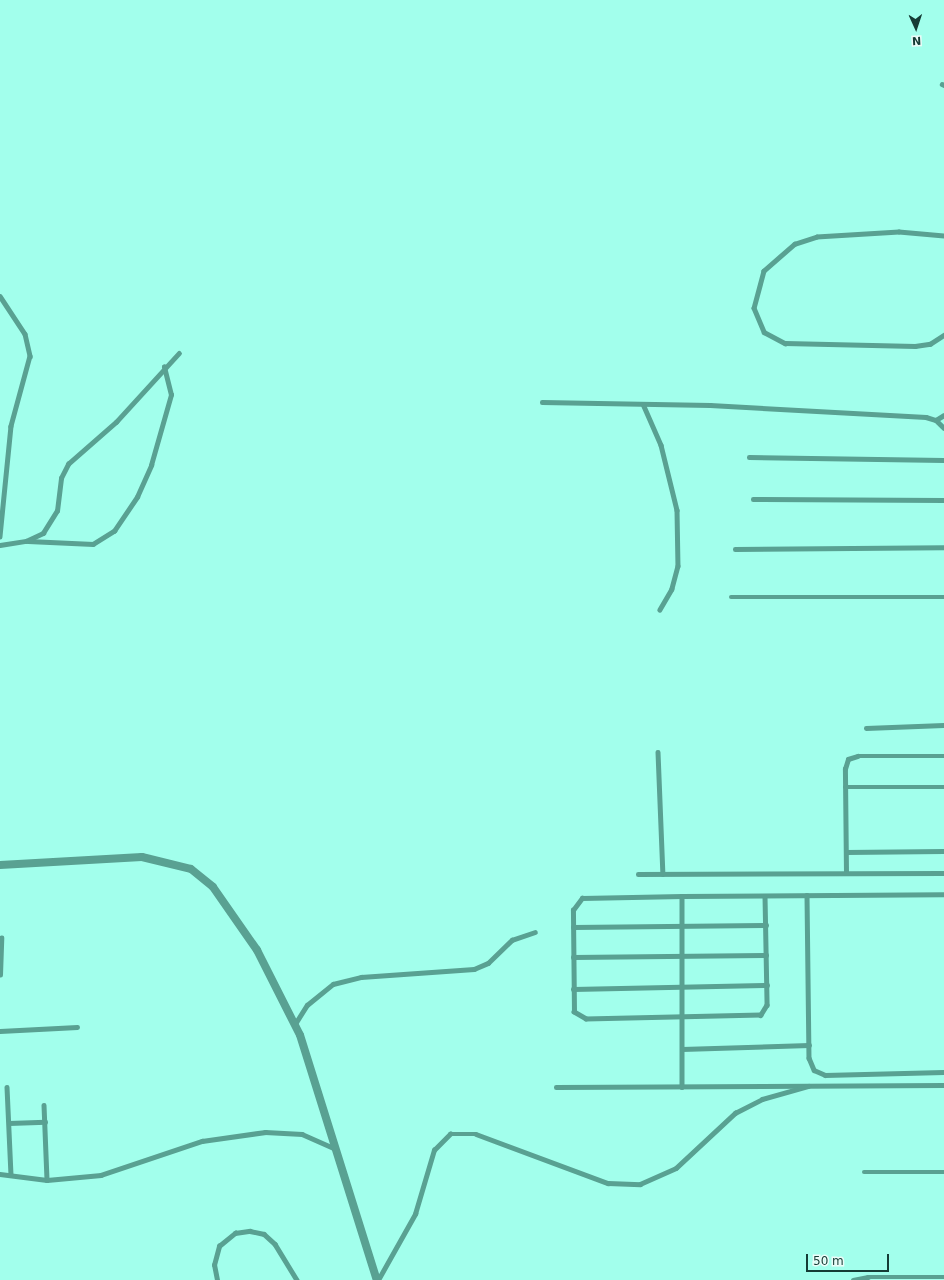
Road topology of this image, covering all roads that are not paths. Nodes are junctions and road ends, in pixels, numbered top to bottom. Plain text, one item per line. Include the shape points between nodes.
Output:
1 (944, 236) edge
2 (0, 296) edge
3 (944, 335) edge
4 (179, 353) dead end
5 (164, 367) junction
6 (542, 402) dead end
7 (643, 404) junction
8 (944, 415) edge
9 (936, 420) junction
10 (944, 428) edge
11 (749, 456) dead end
12 (944, 460) edge
13 (753, 499) dead end
14 (944, 500) edge
15 (0, 536) edge
16 (26, 541) junction
17 (0, 545) edge
18 (944, 548) edge
19 (735, 549) dead end
20 (731, 597) dead end
21 (944, 597) edge
22 (660, 610) dead end
23 (944, 725) edge
24 (866, 728) dead end
25 (658, 752) dead end
26 (944, 756) edge
27 (845, 787) junction
28 (944, 787) edge
29 (944, 851) edge
30 (846, 852) junction
31 (0, 866) edge
32 (846, 872) junction
33 (944, 872) edge
34 (638, 874) dead end
35 (663, 874) junction
36 (944, 894) edge
37 (807, 895) junction
38 (682, 896) junction
39 (765, 896) junction
40 (766, 925) junction
41 (682, 926) junction
42 (573, 927) junction
43 (535, 932) dead end
44 (1, 938) edge
45 (766, 955) junction
46 (682, 956) junction
47 (573, 957) junction
48 (0, 975) edge
49 (767, 985) junction
50 (682, 986) junction
51 (573, 988) junction
52 (682, 1017) junction
53 (295, 1024) junction
54 (77, 1027) dead end
55 (0, 1031) edge
56 (809, 1045) junction
57 (682, 1049) junction
58 (944, 1072) edge
59 (808, 1086) junction
60 (944, 1086) edge
61 (7, 1087) dead end
62 (556, 1087) dead end
63 (682, 1087) junction
64 (44, 1105) dead end
65 (45, 1122) junction
66 (9, 1123) junction
67 (337, 1151) junction
68 (864, 1172) dead end
69 (944, 1172) edge
70 (0, 1174) edge
71 (11, 1175) junction
72 (47, 1180) junction
73 (944, 1277) edge
74 (217, 1280) edge
75 (297, 1280) edge
76 (377, 1280) edge
77 (853, 1280) edge

1 - 3 lane via 899,232 817,237 795,244 764,271 755,293 754,308 764,332 785,343 915,346 930,344
2 - 15 lane via 25,334 30,356 11,426
4 - 5 lane
5 - 16 lane via 116,422 68,464 53,519 43,533
5 - 16 lane via 171,395 151,465 137,497 114,531 93,544
6 - 7 lane
7 - 9 lane
7 - 22 lane via 668,466 678,524 676,578
8 - 9 lane
9 - 10 lane
11 - 12 lane
13 - 14 lane
16 - 17 lane
18 - 19 lane
20 - 21 lane
23 - 24 lane
25 - 35 lane
26 - 27 lane via 853,757 846,764
27 - 28 lane
27 - 30 lane
29 - 30 lane
30 - 32 lane
31 - 53 street via 142,857 191,869 220,894 257,950
32 - 33 lane
32 - 35 lane
34 - 35 lane
36 - 37 lane
37 - 39 lane
37 - 56 lane
38 - 39 lane
38 - 41 lane
38 - 42 lane via 582,898 573,906
39 - 40 lane
40 - 41 lane
40 - 45 lane
41 - 42 lane
41 - 46 lane
42 - 47 lane
43 - 53 lane via 512,940 491,960 474,970 361,977 333,984 307,1004
44 - 48 lane
45 - 46 lane
45 - 49 lane
46 - 47 lane
46 - 50 lane
47 - 51 lane
49 - 50 lane
49 - 52 lane via 767,1005 761,1015
50 - 51 lane
50 - 52 lane
51 - 52 lane via 574,1012 581,1018
52 - 57 lane
53 - 67 street
54 - 55 lane
56 - 57 lane
56 - 58 lane via 809,1063 821,1074
57 - 63 lane
59 - 60 lane
59 - 63 lane
59 - 76 lane via 762,1099 735,1113 676,1168 640,1184 608,1184 476,1134 450,1134 434,1150 415,1214
61 - 66 lane
62 - 63 lane
64 - 65 lane
65 - 66 lane
65 - 72 lane
66 - 71 lane
67 - 72 lane via 321,1140 293,1132 234,1135 184,1146 118,1171
67 - 76 street
68 - 69 lane
70 - 71 lane
71 - 72 lane
73 - 77 lane via 868,1277
74 - 75 lane via 214,1265 219,1246 235,1233 250,1231 264,1234 275,1244

